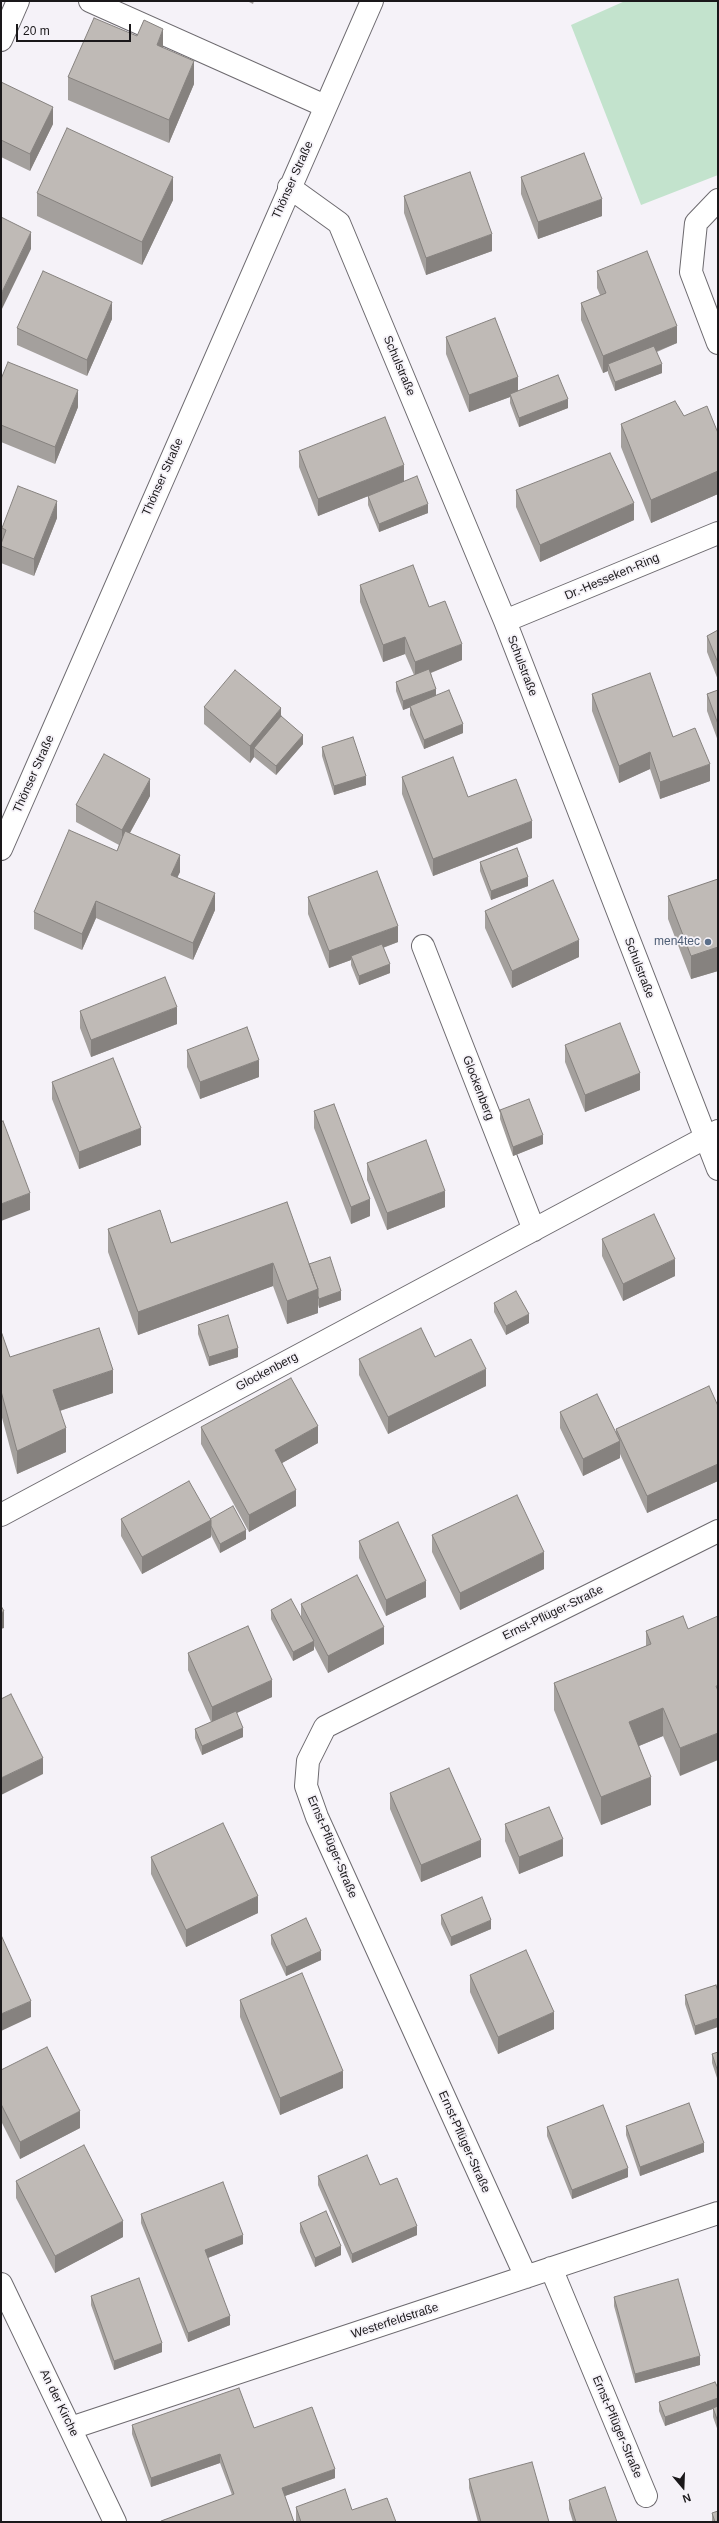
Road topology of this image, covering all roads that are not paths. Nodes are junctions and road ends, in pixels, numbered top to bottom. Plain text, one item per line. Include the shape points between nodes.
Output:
1 (18, 1) edge
2 (90, 1) edge
3 (372, 1) edge
4 (1, 40) edge
5 (325, 106) junction
6 (289, 187) junction
7 (718, 200) edge
8 (718, 343) edge
9 (718, 533) edge
10 (505, 621) junction
11 (1, 849) edge
12 (423, 946) dead end
13 (712, 1134) edge
14 (718, 1169) edge
15 (534, 1230) junction
16 (1, 1515) edge
17 (718, 1531) edge
18 (718, 2213) edge
19 (551, 2268) junction
20 (526, 2277) junction
21 (1, 2284) edge
22 (71, 2428) junction
23 (646, 2496) dead end
24 (115, 2522) edge

1 - 4 street
2 - 5 street
3 - 5 street, Thönser Straße
5 - 6 street, Thönser Straße
6 - 10 street, Schulstraße via 340,223
6 - 11 street, Thönser Straße
7 - 8 street via 696,223 692,272
9 - 10 street, Dr.-Hesseken-Ring
10 - 13 street, Schulstraße
12 - 15 street, Glockenberg
13 - 14 street, Schulstraße
13 - 15 street, Glockenberg
15 - 16 street, Glockenberg
17 - 20 street, Ernst-Pflüger-Straße via 325,1727 308,1761 306,1786 317,1817
18 - 19 street, Westerfeldstraße
19 - 20 street, Westerfeldstraße
19 - 23 street, Ernst-Pflüger-Straße
20 - 22 street, Westerfeldstraße
21 - 22 street, An der Kirche
22 - 24 street, An der Kirche

